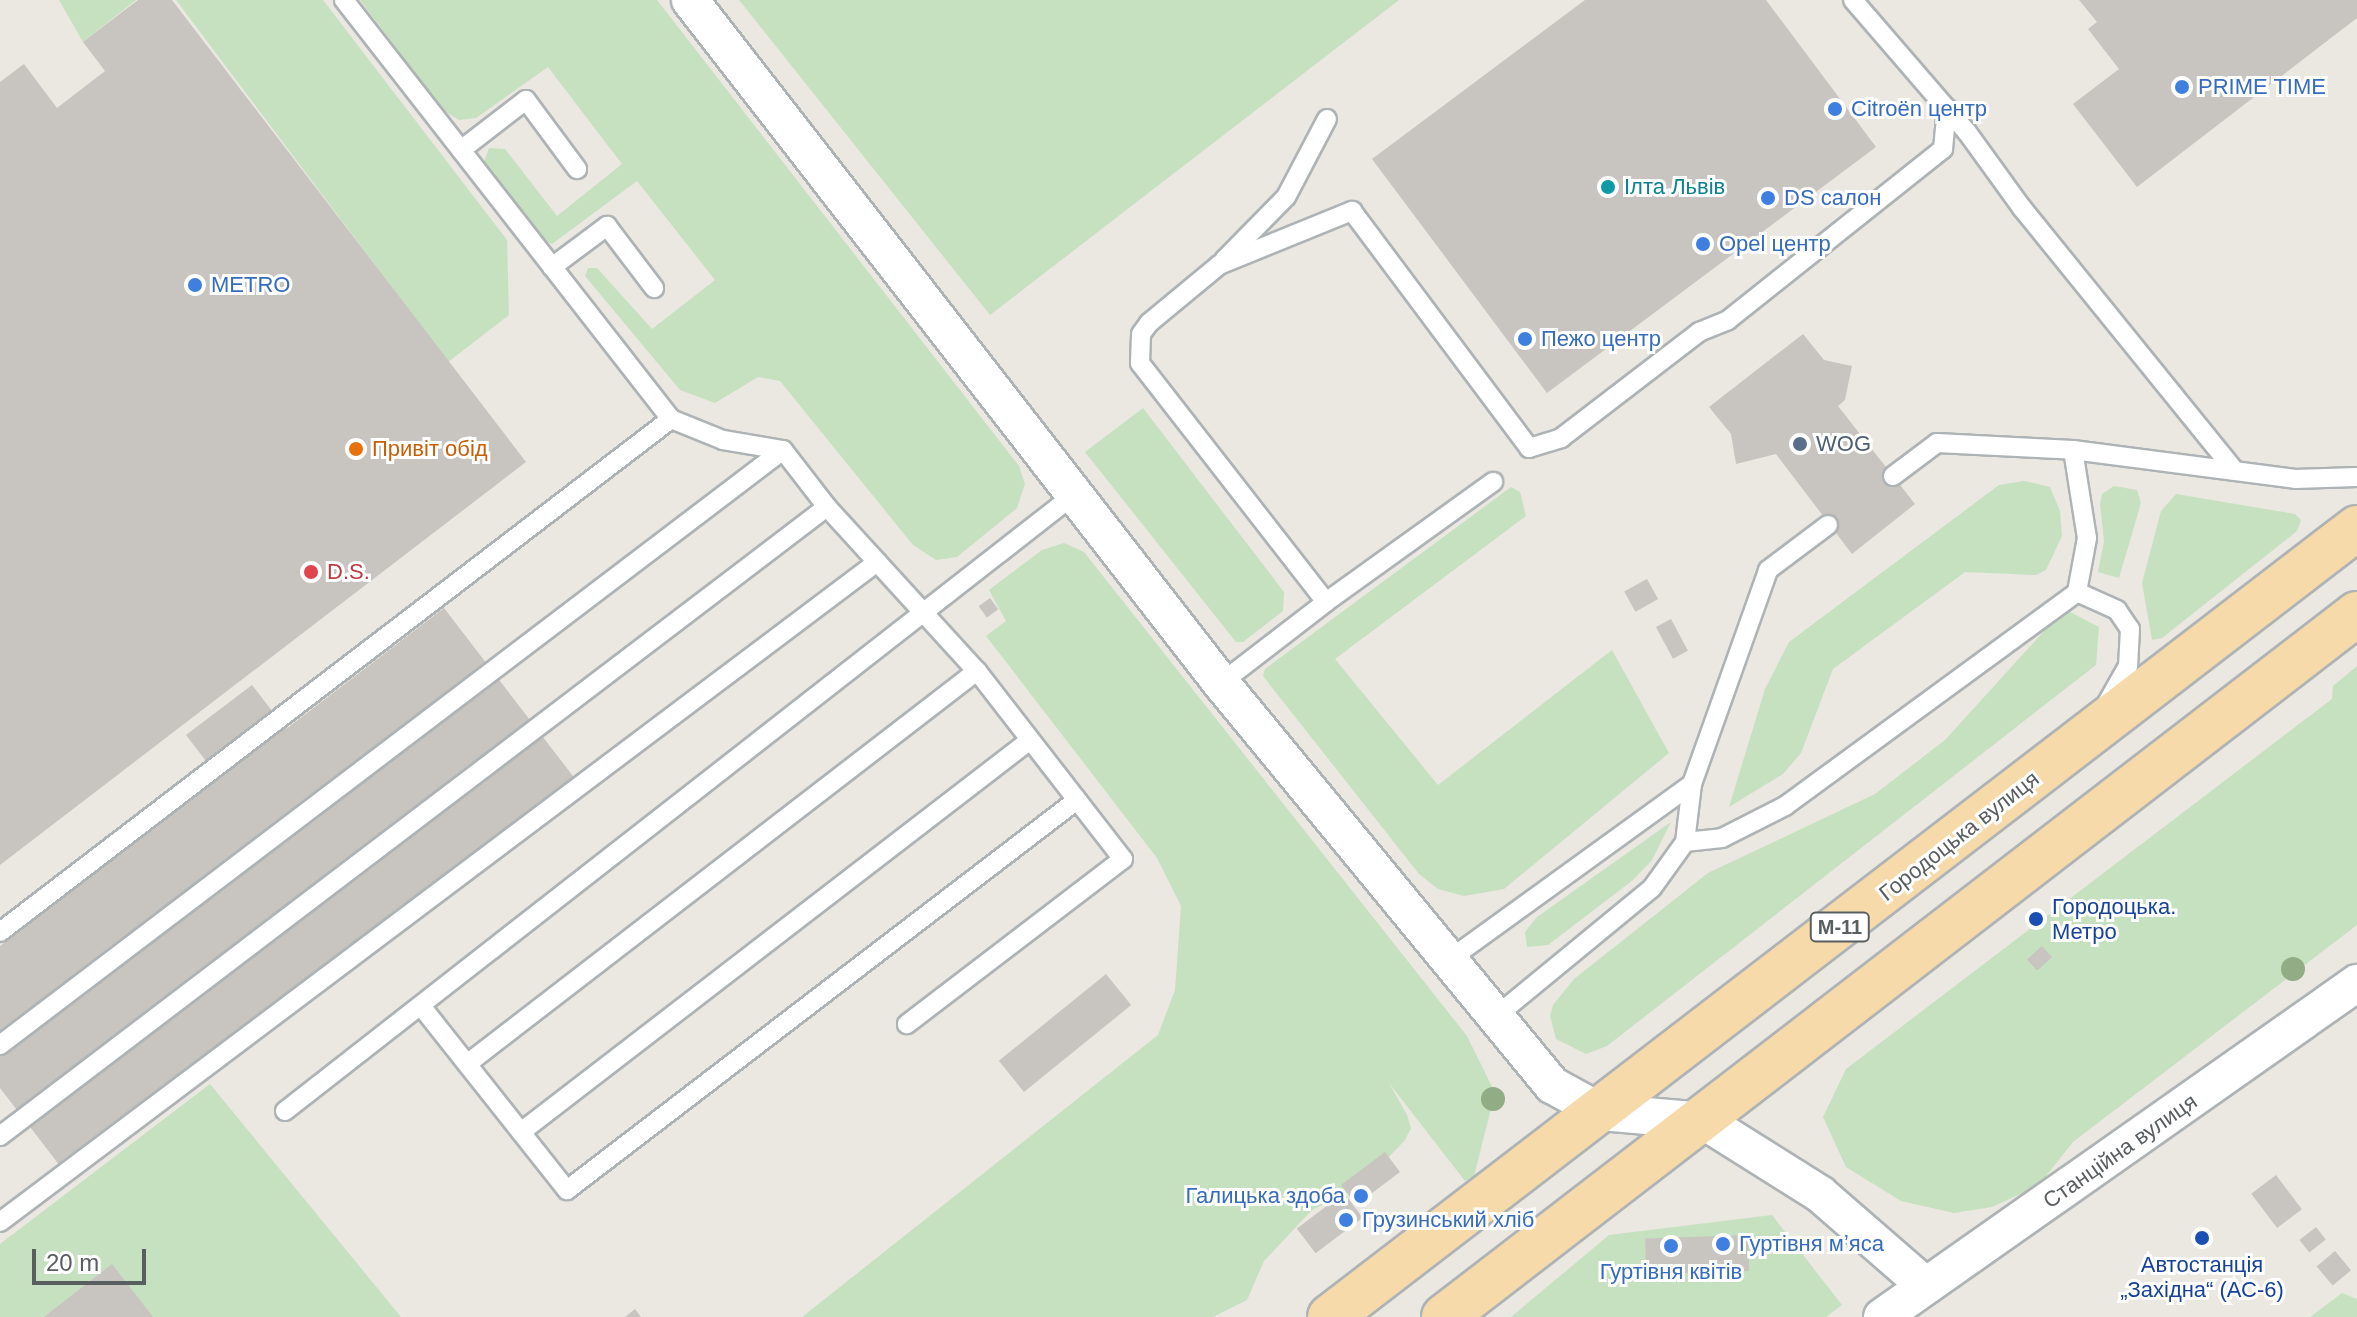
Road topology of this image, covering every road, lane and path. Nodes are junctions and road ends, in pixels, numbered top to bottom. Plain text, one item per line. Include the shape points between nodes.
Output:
1 (344, 0) edge
2 (690, 0) edge
3 (1853, 0) edge
4 (1947, 108) junction
5 (1327, 119) dead end
6 (461, 150) junction
7 (577, 169) dead end
8 (1219, 265) junction
9 (552, 267) junction
10 (654, 288) dead end
11 (671, 419) junction
12 (783, 450) junction
13 (2073, 450) junction
14 (2235, 471) junction
15 (1893, 476) dead end
16 (2357, 477) edge
17 (1493, 482) dead end
18 (1075, 494) junction
19 (827, 507) junction
20 (1828, 525) dead end
21 (2357, 528) edge
22 (877, 562) junction
23 (2077, 592) junction
24 (1326, 602) junction
25 (923, 614) junction
26 (2357, 614) edge
27 (977, 671) junction
28 (1221, 683) junction
29 (1030, 740) junction
30 (2079, 743) junction
31 (1692, 784) junction
32 (1077, 800) junction
33 (1685, 842) junction
34 (0, 932) edge
35 (1446, 962) junction
36 (2357, 983) edge
37 (421, 1006) junction
38 (1495, 1017) junction
39 (907, 1024) dead end
40 (0, 1045) edge
41 (467, 1064) junction
42 (285, 1111) dead end
43 (1601, 1112) junction
44 (1704, 1121) junction
45 (521, 1132) junction
46 (0, 1136) edge
47 (0, 1222) edge
48 (1926, 1286) junction
49 (1330, 1317) edge
50 (1444, 1317) edge
51 (1882, 1317) edge

1 - 6 lane
2 - 18 street
3 - 4 lane
4 - 8 lane via 1943,149 1728,320 1699,332 1561,438 1529,448 1352,211
4 - 14 lane
5 - 8 lane via 1286,197
6 - 7 lane via 526,100
6 - 9 lane
8 - 24 lane via 1149,323 1141,334 1140,363
9 - 10 lane via 607,226
9 - 11 lane
11 - 12 lane via 723,440
11 - 34 lane
12 - 19 lane
12 - 40 lane
13 - 14 lane
13 - 15 lane via 1937,443
13 - 23 lane via 2087,538
14 - 16 lane via 2295,479
17 - 24 lane
18 - 25 lane
18 - 28 street
19 - 22 lane
19 - 46 lane
20 - 31 lane via 1768,570
21 - 30 main road, Городоцька вулиця / М-11
22 - 25 lane
22 - 47 lane
23 - 30 lane via 2117,610 2130,629 2128,666
23 - 33 lane via 1785,806 1722,838
24 - 28 lane
25 - 27 lane
25 - 37 lane
26 - 44 main road
27 - 29 lane
27 - 41 lane
28 - 35 street
29 - 32 lane
29 - 45 lane
30 - 43 main road, Городоцька вулиця / М-11
31 - 33 lane
31 - 35 lane
32 - 39 lane via 1123,859
32 - 45 lane via 567,1190
33 - 38 lane via 1652,888
35 - 38 street
36 - 48 street, Станційна вулиця
37 - 41 lane
37 - 42 lane
38 - 43 street via 1552,1085
41 - 45 lane
43 - 44 street
43 - 49 main road, Городоцька вулиця / М-11
44 - 48 street via 1820,1194
44 - 50 main road
48 - 51 street, Станційна вулиця

